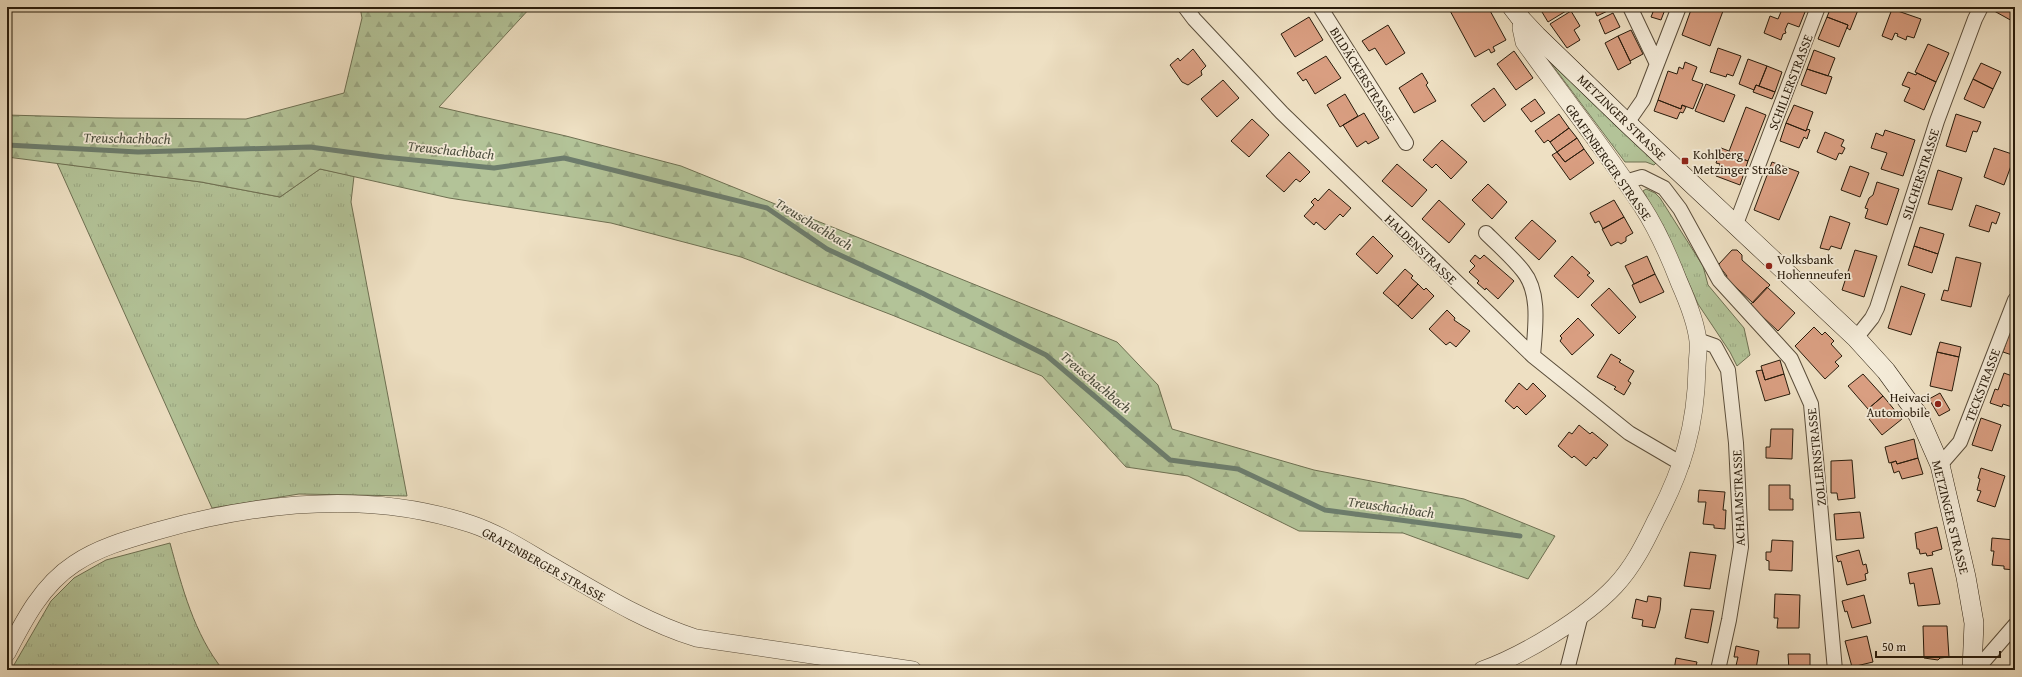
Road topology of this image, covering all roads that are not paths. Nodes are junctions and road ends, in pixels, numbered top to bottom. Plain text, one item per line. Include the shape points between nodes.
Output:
1 (1185, 7) edge
2 (1320, 7) edge
3 (1630, 7) edge
4 (1679, 7) edge
5 (1818, 7) edge
6 (1981, 7) edge
7 (1517, 14) edge
8 (1657, 64) junction
9 (1627, 123) junction
10 (1406, 144) dead end
11 (1625, 182) junction
12 (1736, 224) junction
13 (1486, 233) dead end
14 (2015, 300) edge
15 (1856, 338) junction
16 (1698, 340) junction
17 (1533, 356) junction
18 (1682, 464) junction
19 (1940, 465) junction
20 (1581, 615) junction
21 (2015, 625) edge
22 (7, 653) edge
23 (913, 670) edge
24 (1482, 670) edge
25 (1567, 670) edge
26 (1718, 670) edge
27 (1835, 670) edge
28 (1972, 670) edge
29 (1976, 670) edge

1 - 17 street, HALDENSTRASSE via 1282,113
2 - 10 street, BILDÄCKERSTRASSE
3 - 8 street
4 - 8 street
5 - 12 street, SCHILLERSTRASSE
6 - 15 street, SILCHERSTRASSE via 1937,121 1877,308
7 - 9 main road, METZINGER STRASSE
7 - 11 street, GRAFENBERGER STRASSE via 1524,42
8 - 9 street via 1643,100
9 - 12 main road, METZINGER STRASSE
11 - 16 street, GRAFENBERGER STRASSE via 1643,207 1669,257 1687,300
11 - 27 street, ZOLLERNSTRASSE via 1642,177 1664,188 1680,209 1719,280 1791,359 1811,404
12 - 15 main road, METZINGER STRASSE
13 - 17 street via 1524,272 1531,288 1536,316
14 - 19 street, TECKSTRASSE via 1960,442
15 - 19 main road, METZINGER STRASSE via 1886,371 1918,415
16 - 18 street, GRAFENBERGER STRASSE via 1697,385 1692,426
16 - 26 street, ACHALMSTRASSE via 1715,346 1728,370 1736,450 1741,547
17 - 18 street, HALDENSTRASSE via 1630,433
18 - 20 street, GRAFENBERGER STRASSE via 1641,550 1616,585
19 - 28 main road, METZINGER STRASSE via 1974,623
20 - 24 street, GRAFENBERGER STRASSE via 1533,646
20 - 25 street
21 - 29 street
22 - 23 street, GRAFENBERGER STRASSE via 27,614 49,586 74,564 115,544 183,524 249,510 299,504 349,503 430,512 473,524 517,545 630,612 667,629 696,638

